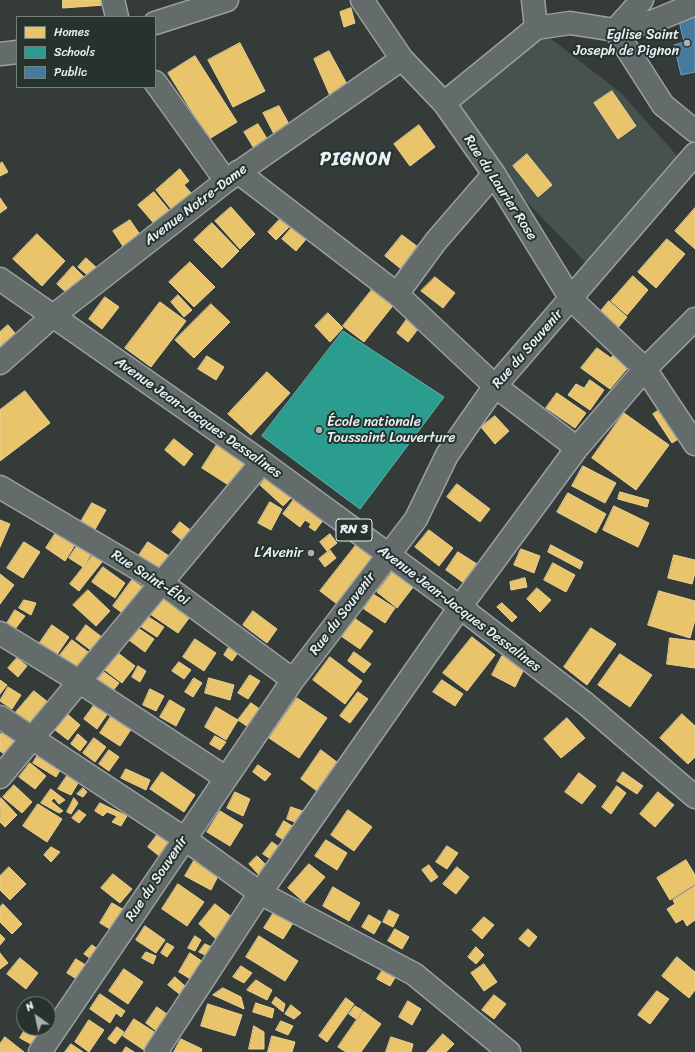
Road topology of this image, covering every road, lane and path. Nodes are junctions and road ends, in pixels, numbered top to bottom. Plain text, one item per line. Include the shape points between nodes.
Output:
1 (113, 0) edge
2 (226, 0) edge
3 (362, 0) edge
4 (533, 0) edge
5 (642, 0) edge
6 (695, 4) edge
7 (117, 16) edge
8 (156, 23) edge
9 (536, 28) junction
10 (615, 30) junction
11 (16, 52) edge
12 (0, 54) edge
13 (402, 59) junction
14 (156, 83) edge
15 (444, 103) junction
16 (695, 131) edge
17 (695, 154) edge
18 (494, 174) junction
19 (232, 176) junction
20 (0, 279) edge
21 (397, 294) junction
22 (571, 299) junction
23 (53, 316) junction
24 (695, 318) edge
25 (0, 364) edge
26 (645, 369) junction
27 (495, 386) junction
28 (695, 444) edge
29 (577, 448) junction
30 (262, 462) junction
31 (0, 487) edge
32 (388, 555) junction
33 (162, 583) junction
34 (460, 607) junction
35 (0, 633) edge
36 (293, 680) junction
37 (80, 682) junction
38 (0, 717) edge
39 (32, 738) junction
40 (0, 777) edge
41 (226, 778) junction
42 (695, 797) edge
43 (185, 839) junction
44 (260, 893) junction
45 (40, 1052) edge
46 (156, 1052) edge
47 (509, 1052) edge

1 - 7 street
2 - 8 street
3 - 13 street, Rue du Laurier Rose
4 - 9 street
5 - 10 street
6 - 10 street via 654,21
9 - 10 street via 570,24
9 - 15 street
10 - 16 street via 664,105
11 - 12 street
13 - 15 street, Rue du Laurier Rose
13 - 19 street, Avenue Notre-Dame
14 - 19 street
15 - 18 street, Rue du Laurier Rose
17 - 22 street, Rue du Souvenir
18 - 21 street via 436,241
18 - 22 street, Rue du Laurier Rose
19 - 21 street
19 - 23 street, Avenue Notre-Dame
20 - 23 street, Avenue Jean-Jacques Dessalines / RN 3
21 - 27 street
22 - 26 street, Rue du Laurier Rose
22 - 27 street, Rue du Souvenir
23 - 25 street, Avenue Notre-Dame
23 - 30 street, Avenue Jean-Jacques Dessalines / RN 3
24 - 26 street
26 - 28 street, Rue du Laurier Rose
26 - 29 street
27 - 29 street
27 - 32 street, Rue du Souvenir via 447,456 416,519
29 - 34 street
30 - 32 street, Avenue Jean-Jacques Dessalines / RN 3
30 - 33 street
31 - 33 street, Rue Saint-Éloi
32 - 34 street, Avenue Jean-Jacques Dessalines / RN 3
32 - 36 street, Rue du Souvenir
33 - 36 street, Rue Saint-Éloi
33 - 37 street
34 - 42 street, Avenue Jean-Jacques Dessalines / RN 3 via 586,704
34 - 44 street
35 - 37 street
36 - 41 street, Rue du Souvenir
37 - 39 street
37 - 41 street
38 - 39 street
39 - 40 street
39 - 43 street
41 - 43 street, Rue du Souvenir
43 - 44 street
43 - 45 street, Rue du Souvenir
44 - 46 street
44 - 47 street via 414,974

